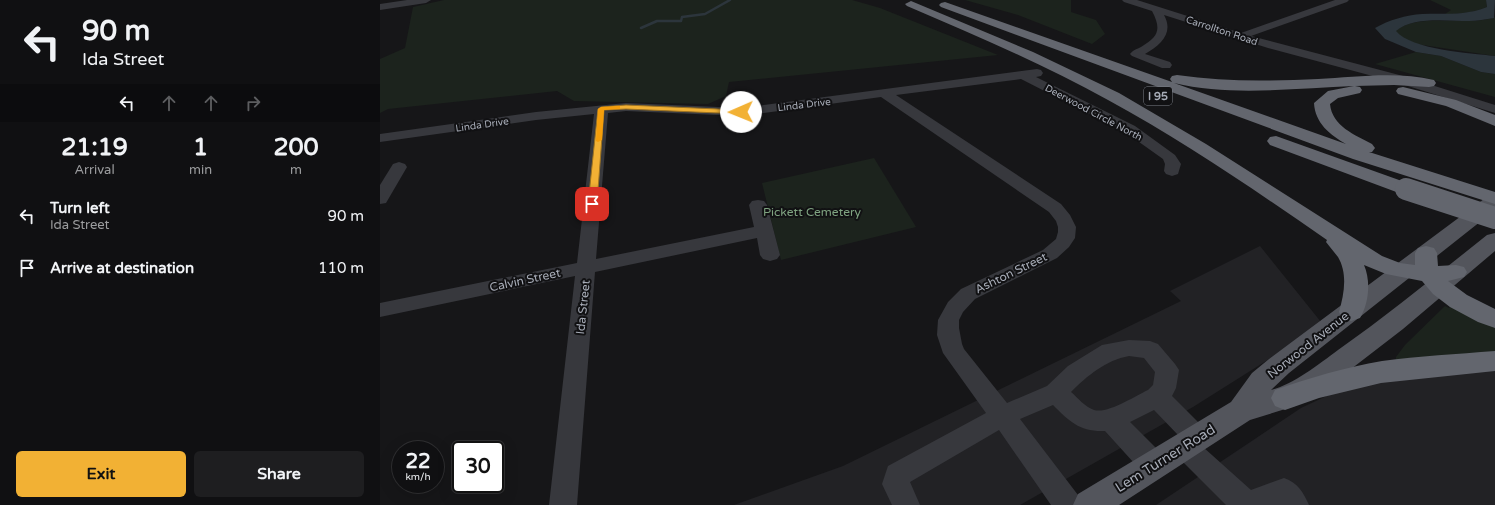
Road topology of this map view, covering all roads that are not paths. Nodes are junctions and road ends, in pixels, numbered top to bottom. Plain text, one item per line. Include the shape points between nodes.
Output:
1 (426, 0) edge
2 (928, 0) edge
3 (1128, 0) edge
4 (1344, 0) edge
5 (1158, 4) edge
6 (380, 8) edge
7 (1164, 24) junction
8 (1206, 24) junction
9 (1241, 36) junction
10 (1049, 42) junction
11 (1317, 57) junction
12 (1166, 66) dead end
13 (1030, 74) joint
14 (1363, 75) junction
15 (1399, 79) junction
16 (1429, 83) junction
17 (885, 94) junction
18 (1495, 103) edge
19 (601, 109) junction
20 (1495, 109) edge
21 (1208, 115) dead end
22 (1495, 121) edge
23 (1259, 135) dead end
24 (380, 138) edge
25 (399, 167) dead end
26 (1172, 171) dead end
27 (1425, 175) junction
28 (383, 190) edge
29 (1495, 199) edge
30 (758, 205) dead end
31 (1495, 218) edge
32 (1325, 229) junction
33 (764, 231) junction
34 (1495, 240) edge
35 (770, 255) dead end
36 (586, 268) junction
37 (1404, 271) junction
38 (1438, 272) junction
39 (380, 310) edge
40 (1351, 312) junction
41 (1495, 319) edge
42 (1495, 361) edge
43 (1056, 393) junction
44 (1157, 397) junction
45 (1285, 398) junction
46 (1241, 410) junction
47 (1002, 416) junction
48 (1111, 420) junction
49 (1190, 442) junction
50 (1154, 465) junction
51 (1265, 503) edge
52 (563, 505) edge
53 (906, 505) edge
54 (1068, 505) edge
55 (1090, 505) edge

1 - 6 street
2 - 10 highway, I 95
3 - 5 street, Carrollton Road via 1142,5
4 - 9 street
5 - 7 street
5 - 8 street, Carrollton Road
7 - 8 street
7 - 12 street via 1158,40 1136,54
8 - 9 street, Carrollton Road
9 - 11 street, Carrollton Road
10 - 14 highway via 1156,74 1217,84 1268,86
10 - 27 highway, I 95 via 1312,138
11 - 14 street, Carrollton Road
11 - 16 street, Carrollton Road via 1358,64
13 - 17 street, Linda Drive
13 - 26 street, Deerwood Circle North via 1130,129 1168,156 1174,165
14 - 15 highway
15 - 16 highway
15 - 20 street
16 - 18 street, Carrollton Road
17 - 19 street, Linda Drive via 741,112 626,107
17 - 47 street, Ashton Street via 1055,208 1067,223 1066,239 1060,247 968,294 957,303 950,314 947,326 948,340 954,353
19 - 24 street, Linda Drive
19 - 36 street, Ida Street
21 - 32 highway, I 95 via 907,3 1067,73 1122,101 1188,140
22 - 27 highway via 1451,102 1388,89 1344,91 1333,94 1322,103 1324,117 1340,132 1369,149
23 - 31 highway, bridge via 1406,189
25 - 28 street
27 - 29 highway, I 95
29 - 38 main road
30 - 33 street
32 - 37 highway via 1374,261
32 - 40 highway via 1343,248 1356,275 1356,292
33 - 35 street
33 - 36 street, Calvin Street
34 - 38 main road
36 - 39 street, Calvin Street
36 - 52 street, Ida Street
37 - 38 highway
37 - 40 main road, Norwood Avenue
38 - 41 highway via 1452,297
38 - 45 main road via 1359,350 1320,378
40 - 46 main road, Norwood Avenue via 1262,380
42 - 45 highway via 1381,372
43 - 44 street via 1076,372 1110,351 1129,348 1150,350 1167,370 1164,388
43 - 47 street
43 - 48 street via 1077,413 1092,421
44 - 48 street
44 - 49 street
45 - 46 main road
46 - 49 main road, Lem Turner Road
47 - 53 street via 898,475 896,484
47 - 54 street, Ashton Street
48 - 50 street
49 - 50 main road, Lem Turner Road
49 - 51 street
50 - 55 main road, Lem Turner Road

